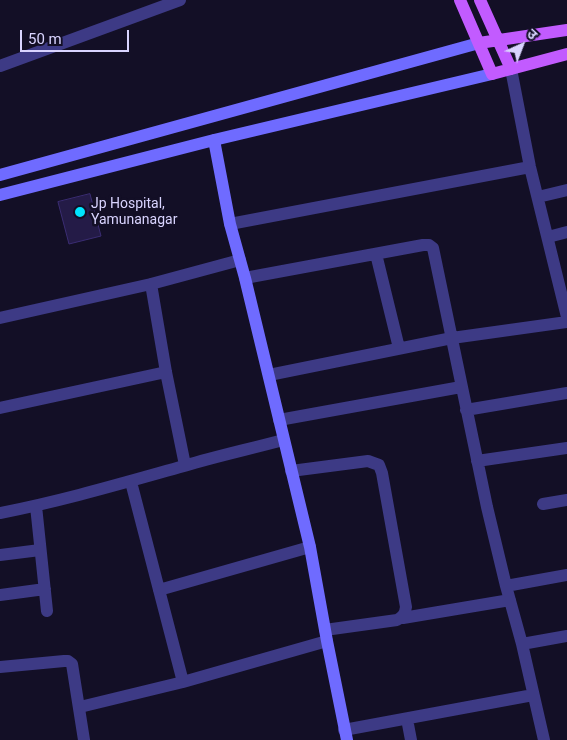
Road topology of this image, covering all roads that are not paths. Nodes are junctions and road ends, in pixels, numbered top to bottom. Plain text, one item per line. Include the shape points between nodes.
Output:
1 (180, 0) edge
2 (460, 0) edge
3 (480, 0) edge
4 (567, 30) edge
5 (499, 40) junction
6 (479, 43) junction
7 (567, 54) edge
8 (0, 66) edge
9 (511, 69) junction
10 (492, 74) junction
11 (214, 140) junction
12 (530, 167) junction
13 (0, 175) edge
14 (567, 190) edge
15 (0, 195) edge
16 (538, 197) junction
17 (230, 224) junction
18 (567, 232) edge
19 (548, 237) junction
20 (376, 254) junction
21 (240, 260) junction
22 (245, 278) junction
23 (151, 284) junction
24 (567, 317) edge
25 (0, 318) edge
26 (567, 322) edge
27 (452, 338) junction
28 (398, 348) junction
29 (166, 372) junction
30 (269, 375) junction
31 (461, 387) junction
32 (567, 392) edge
33 (0, 408) edge
34 (466, 410) junction
35 (279, 420) junction
36 (284, 440) junction
37 (567, 448) edge
38 (477, 460) junction
39 (185, 465) junction
40 (291, 471) junction
41 (131, 482) junction
42 (567, 500) edge
43 (544, 504) dead end
44 (36, 506) junction
45 (0, 513) edge
46 (310, 547) junction
47 (40, 550) junction
48 (0, 555) edge
49 (567, 575) edge
50 (506, 586) junction
51 (45, 589) junction
52 (159, 590) junction
53 (0, 594) edge
54 (510, 600) junction
55 (47, 611) dead end
56 (403, 618) junction
57 (326, 635) junction
58 (567, 636) edge
59 (522, 644) junction
60 (0, 667) edge
61 (184, 682) junction
62 (533, 695) junction
63 (80, 707) junction
64 (407, 720) junction
65 (346, 735) edge
66 (84, 740) edge
67 (411, 740) edge
68 (544, 740) edge

1 - 8 street
2 - 6 main road
3 - 5 main road
4 - 5 main road
5 - 6 main road
5 - 9 main road
6 - 10 main road
6 - 13 main road
7 - 9 main road
9 - 10 main road
9 - 12 street
10 - 11 main road
11 - 15 main road
11 - 17 main road
12 - 16 street
12 - 17 street
14 - 16 street
16 - 19 street
17 - 21 main road
18 - 19 street
19 - 24 street
20 - 22 street
20 - 27 street via 423,246 433,248
20 - 28 street
21 - 22 main road
21 - 23 street
22 - 30 main road
23 - 25 street
23 - 29 street
26 - 27 street
27 - 28 street
27 - 31 street
28 - 30 street
29 - 33 street
29 - 39 street
30 - 35 main road
31 - 34 street
31 - 35 street
32 - 34 street
34 - 38 street
35 - 36 main road
36 - 39 street
36 - 40 main road
37 - 38 street
38 - 50 street
39 - 41 street
40 - 46 main road
40 - 56 street via 368,461 378,465 406,607
41 - 44 street
41 - 52 street
42 - 43 street
44 - 45 street
44 - 47 street
46 - 52 street
46 - 57 main road
47 - 48 street
47 - 51 street
49 - 50 street
50 - 54 street
51 - 53 street
51 - 55 street
52 - 61 street
54 - 56 street
54 - 59 street
56 - 57 street
57 - 61 street
57 - 65 main road
58 - 59 street
59 - 62 street
60 - 63 street via 68,661 72,664
61 - 63 street
62 - 64 street
62 - 68 street
63 - 66 street
64 - 65 street
64 - 67 street

